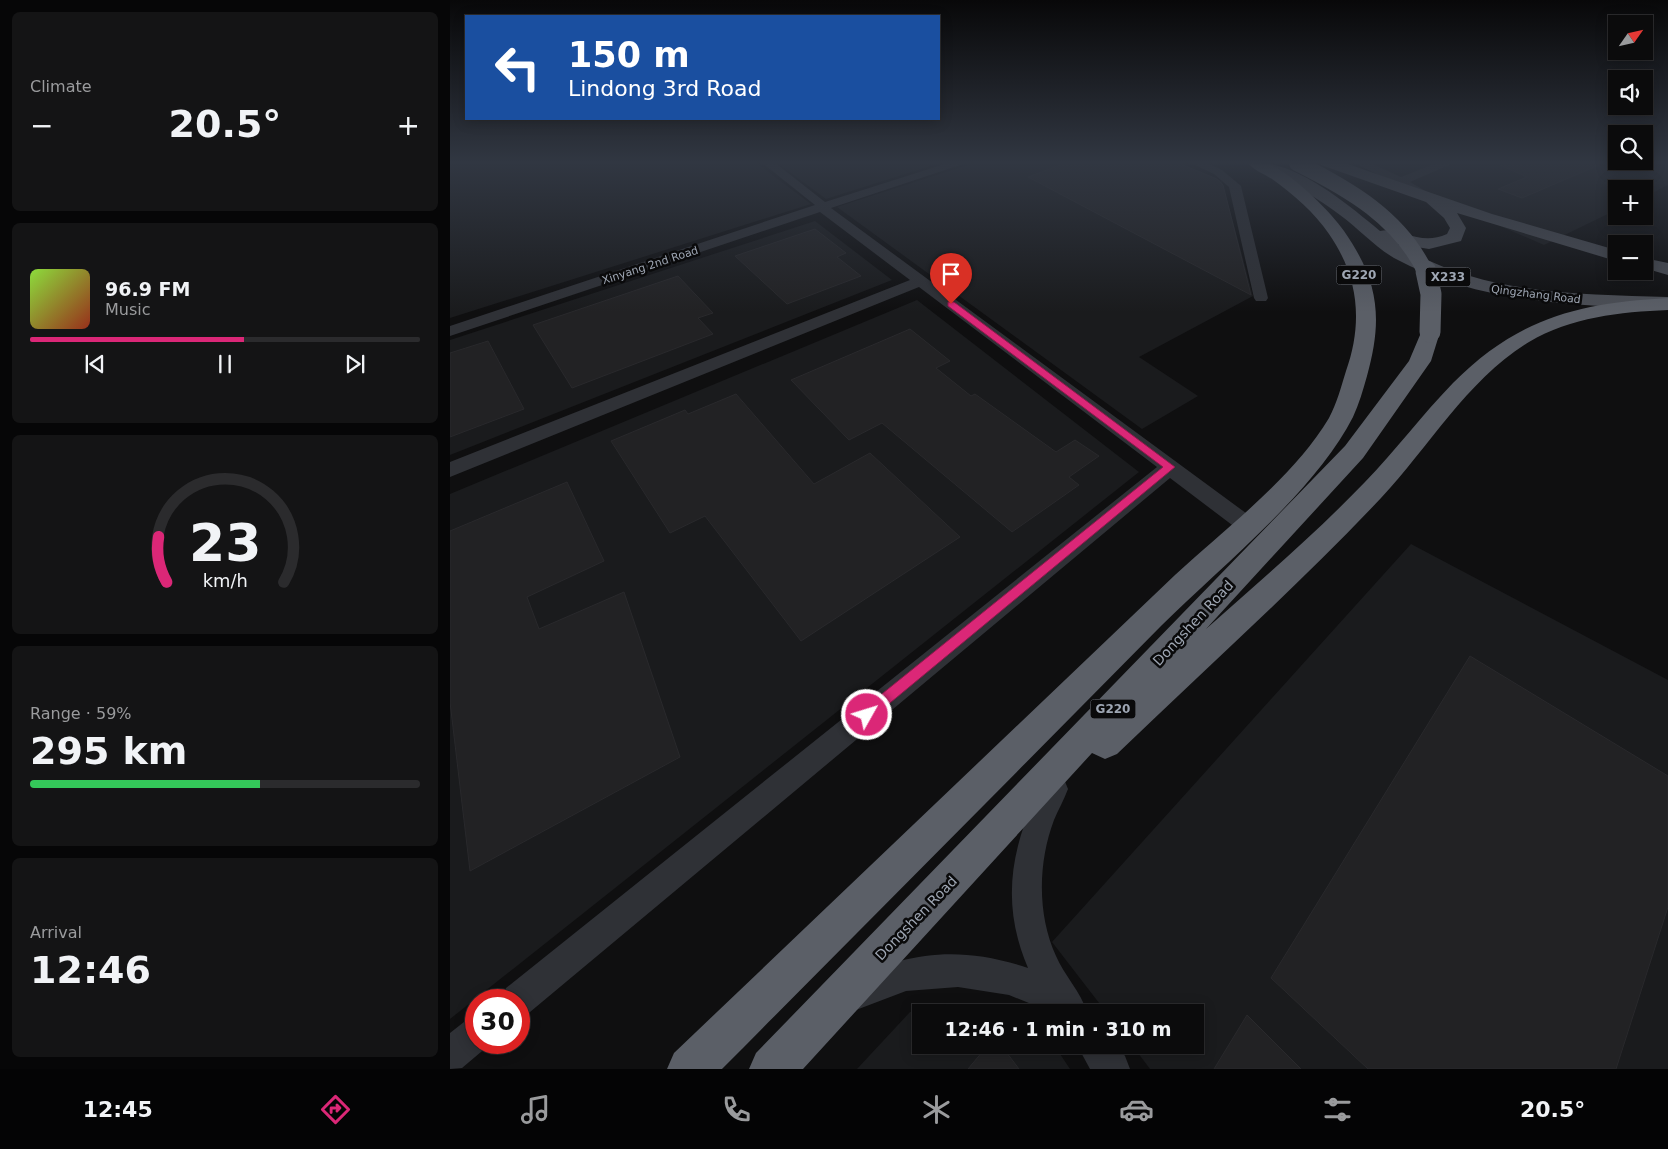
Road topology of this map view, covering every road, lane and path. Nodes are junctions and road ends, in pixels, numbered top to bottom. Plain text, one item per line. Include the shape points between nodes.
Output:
1 (807, 212) edge
2 (828, 212) edge
3 (1240, 212) edge
4 (1318, 212) edge
5 (1345, 212) edge
6 (1376, 212) edge
7 (1445, 212) edge
8 (1470, 212) edge
9 (1363, 225) junction
10 (1608, 254) edge
11 (1653, 265) edge
12 (1668, 269) edge
13 (920, 281) junction
14 (1262, 298) dead end
15 (1668, 304) edge
16 (450, 331) edge
17 (1170, 467) junction
18 (450, 470) edge
19 (1247, 525) junction
20 (1054, 789) junction
21 (929, 904) junction
22 (530, 990) edge
23 (1062, 1004) edge
24 (1064, 1004) edge
25 (833, 1005) junction
26 (465, 1043) edge
27 (1101, 1054) edge
28 (450, 1056) edge
29 (690, 1069) edge
30 (772, 1069) edge
31 (1112, 1069) edge

1 - 16 street, Xinyang 2nd Road
2 - 13 street
3 - 14 street
4 - 19 highway, G220 via 1340,237 1362,284 1367,328 1363,354 1339,421 1297,474
5 - 9 main road, Qingzhang Road / X233
6 - 21 highway, Dongshen Road / G220, bridge via 1404,236 1426,273 1432,311 1430,332 1420,361 1354,452
7 - 9 main road via 1458,228 1455,238 1449,241 1411,242 1395,239
8 - 10 main road
9 - 15 main road, Qingzhang Road / X233 via 1382,242 1414,262 1479,286 1542,297
11 - 12 main road
13 - 17 street
13 - 18 street
15 - 20 highway via 1612,308 1567,320 1523,337 1484,365 1447,402 1374,490
17 - 19 street
17 - 22 street
19 - 29 highway, G220
20 - 21 highway
20 - 24 street via 1035,827 1026,873 1026,897 1036,948
21 - 25 highway, Dongshen Road / G220
23 - 25 street via 1032,984 977,970 948,970 891,979
25 - 30 highway, Dongshen Road / G220
26 - 28 street
27 - 31 street

